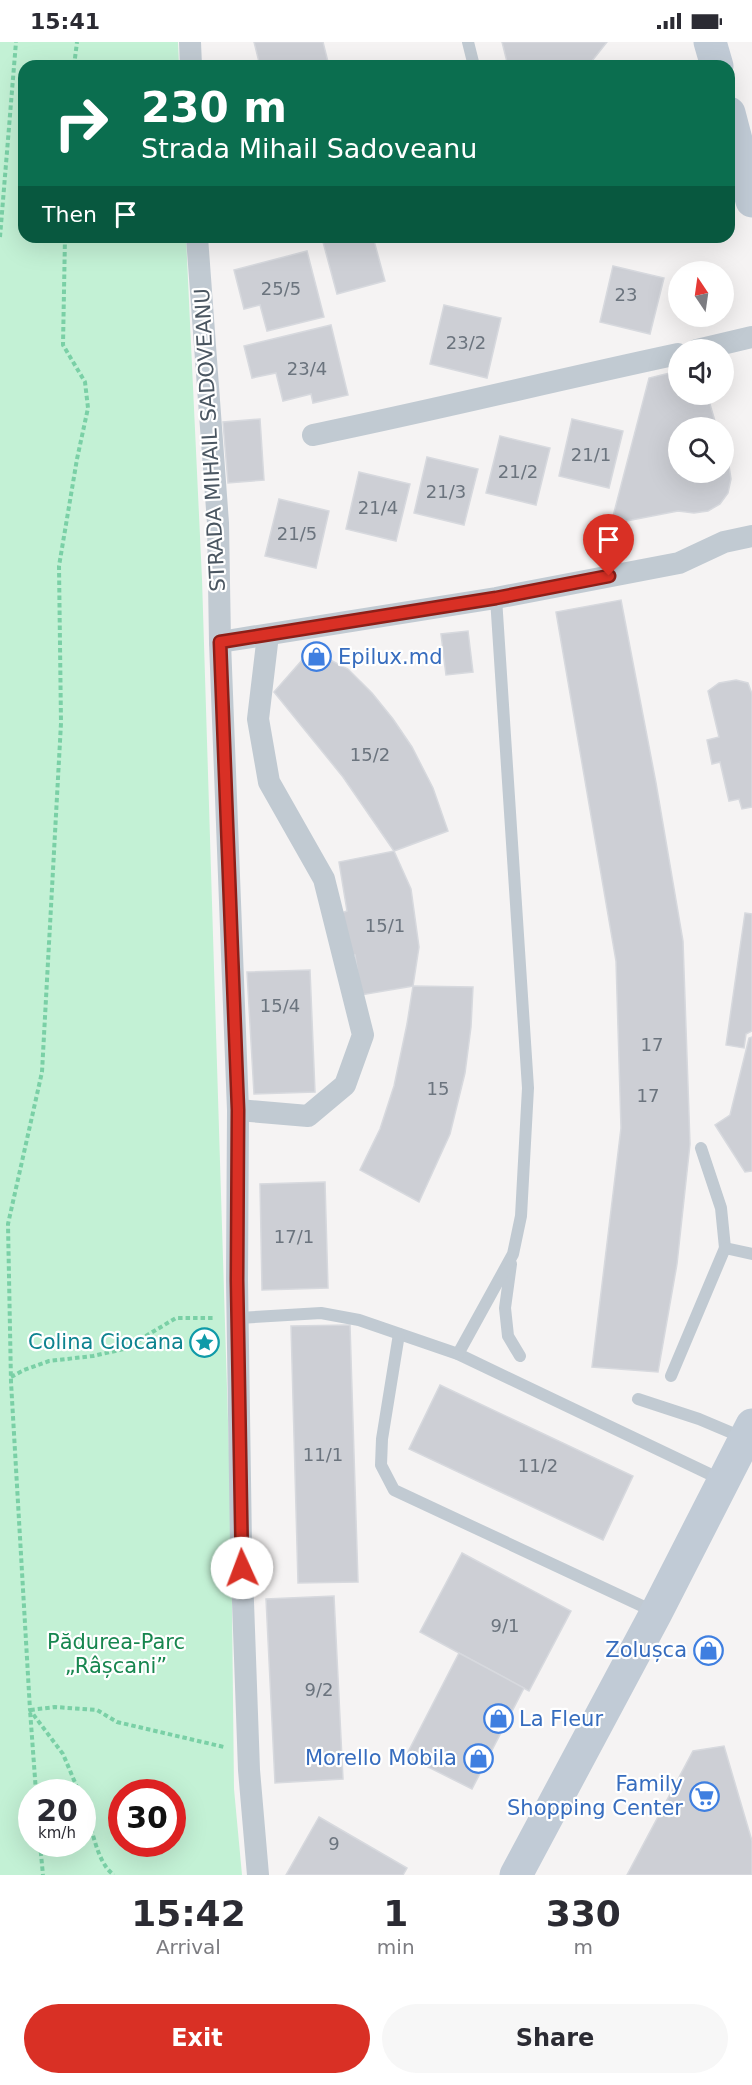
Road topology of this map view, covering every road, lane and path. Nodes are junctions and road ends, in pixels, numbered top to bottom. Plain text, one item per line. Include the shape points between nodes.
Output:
1 (16, 42) edge
2 (77, 42) edge
3 (190, 42) edge
4 (468, 42) edge
5 (75, 60) edge
6 (191, 60) edge
7 (472, 60) edge
8 (735, 135) edge
9 (752, 201) edge
10 (0, 237) edge
11 (65, 243) edge
12 (197, 243) edge
13 (752, 337) edge
14 (734, 341) edge
15 (668, 356) edge
16 (313, 435) dead end
17 (752, 536) edge
18 (496, 598) junction
19 (268, 634) junction
20 (220, 642) junction
21 (238, 1110) junction
22 (701, 1148) dead end
23 (725, 1248) junction
24 (513, 1254) junction
25 (752, 1254) edge
26 (229, 1318) junction
27 (399, 1334) junction
28 (458, 1354) junction
29 (520, 1356) dead end
30 (671, 1376) dead end
31 (11, 1378) junction
32 (638, 1399) dead end
33 (748, 1432) edge
34 (723, 1480) junction
35 (656, 1613) junction
36 (30, 1710) junction
37 (228, 1748) dead end
38 (35, 1779) edge
39 (74, 1779) edge
40 (96, 1844) edge
41 (41, 1857) edge
42 (43, 1875) edge
43 (114, 1875) edge
44 (258, 1875) edge
45 (516, 1875) edge

1 - 10 path
2 - 5 path
3 - 6 street
4 - 7 lane
8 - 9 main road
11 - 31 path via 63,345 85,382 88,408 59,566 61,723 43,1061 8,1224
12 - 20 street, STRADA MIHAIL SADOVEANU via 218,523
13 - 14 street
15 - 16 street
17 - 18 street via 724,542 679,563
18 - 19 street
18 - 24 lane via 528,1088 521,1216
19 - 20 street
19 - 21 street via 258,719 269,782 324,879 363,1035 345,1085 308,1116
20 - 21 street, STRADA MIHAIL SADOVEANU
21 - 26 street, STRADA MIHAIL SADOVEANU via 237,1280
22 - 23 lane via 721,1208
23 - 25 lane
23 - 30 lane
24 - 28 lane
24 - 29 lane via 505,1308 508,1336
26 - 27 lane via 321,1313 359,1320
26 - 31 path via 176,1318 123,1349 49,1361
26 - 44 street, STRADA MIHAIL SADOVEANU via 249,1770
27 - 28 lane
27 - 35 lane via 381,1465 394,1490
28 - 34 lane
31 - 36 path
32 - 33 lane
33 - 34 main road
34 - 35 main road
35 - 45 main road
36 - 37 path via 97,1710 117,1722
36 - 38 path
36 - 39 path via 63,1754
40 - 43 path via 108,1871
41 - 42 path

